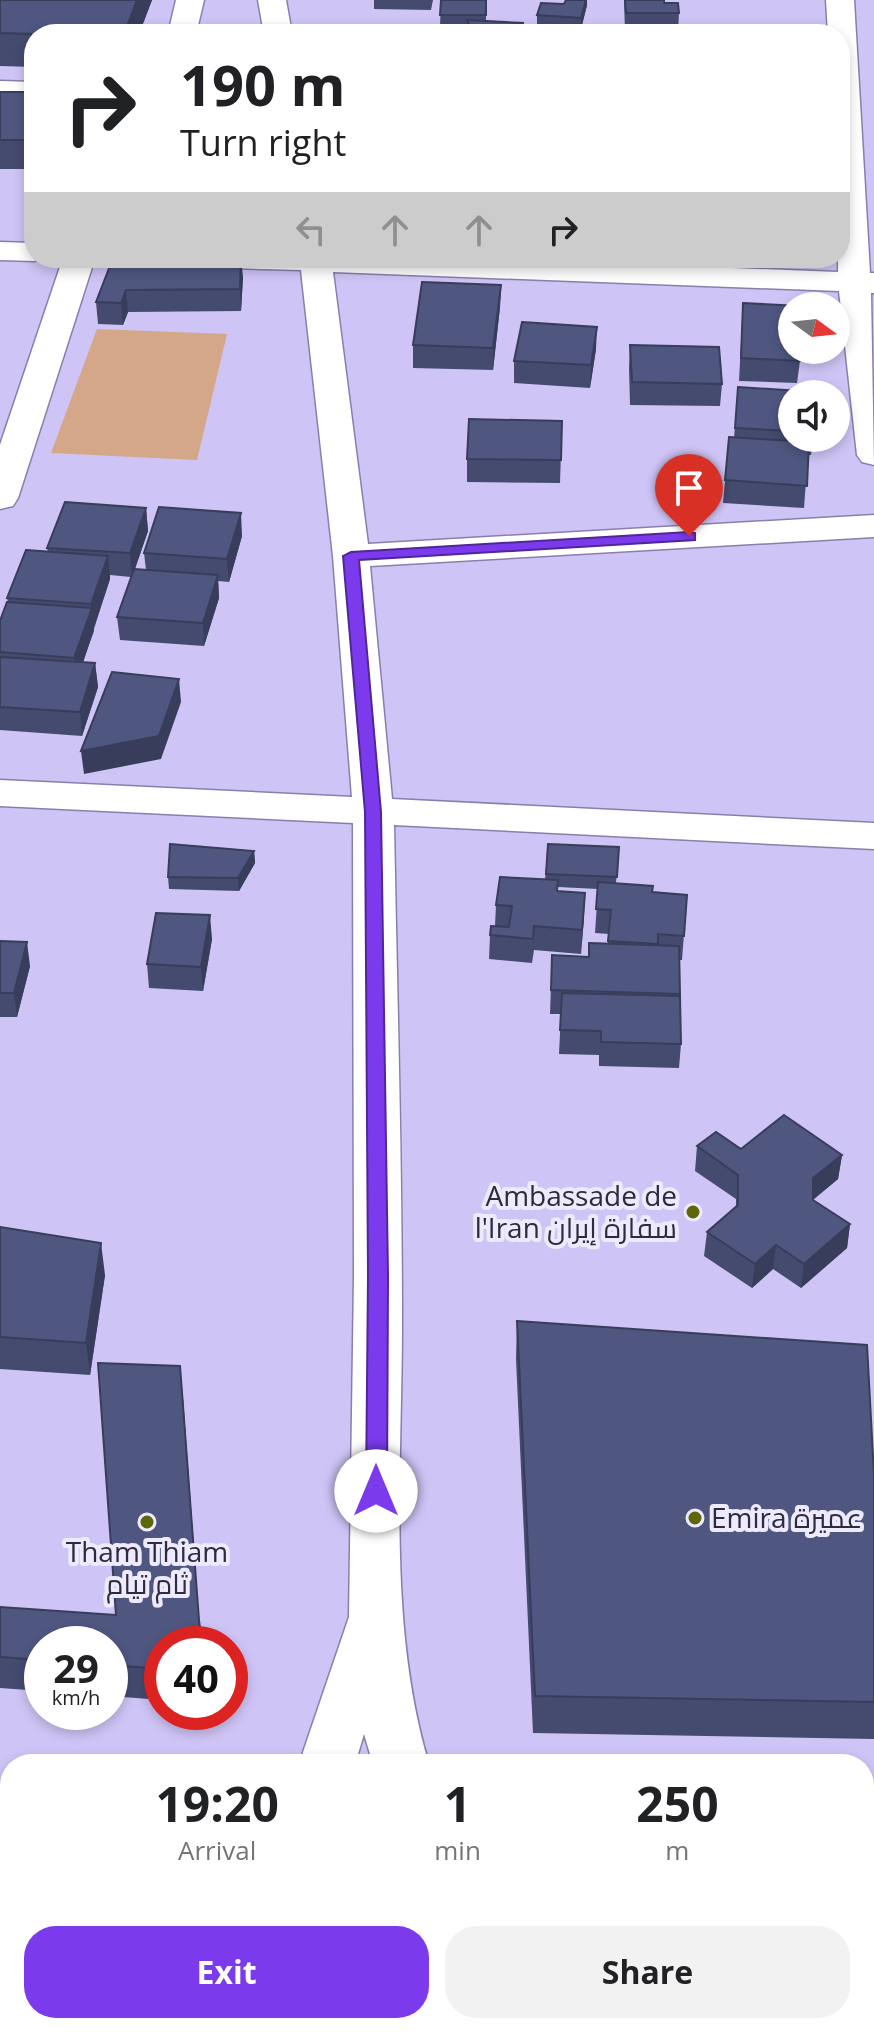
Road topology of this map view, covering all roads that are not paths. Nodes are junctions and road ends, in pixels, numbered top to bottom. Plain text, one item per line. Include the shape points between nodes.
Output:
1 (190, 0) edge
2 (272, 0) edge
3 (840, 0) edge
4 (184, 24) edge
5 (276, 24) edge
6 (842, 24) edge
7 (0, 90) edge
8 (24, 91) edge
9 (850, 118) edge
10 (0, 251) edge
11 (24, 252) edge
12 (76, 268) edge
13 (317, 268) edge
14 (530, 268) edge
15 (864, 282) edge
16 (874, 455) edge
17 (0, 498) edge
18 (874, 526) edge
19 (351, 556) junction
20 (0, 793) edge
21 (373, 812) junction
22 (874, 836) edge
23 (375, 1614) junction
24 (330, 1754) edge
25 (398, 1754) edge

1 - 4 main road
2 - 5 main road
3 - 6 main road
7 - 8 main road
9 - 15 main road
10 - 11 main road
12 - 17 main road
13 - 19 main road
14 - 15 main road
15 - 16 main road
18 - 19 main road
19 - 21 main road
20 - 21 main road
21 - 22 main road
21 - 23 main road
23 - 24 main road
23 - 25 main road

